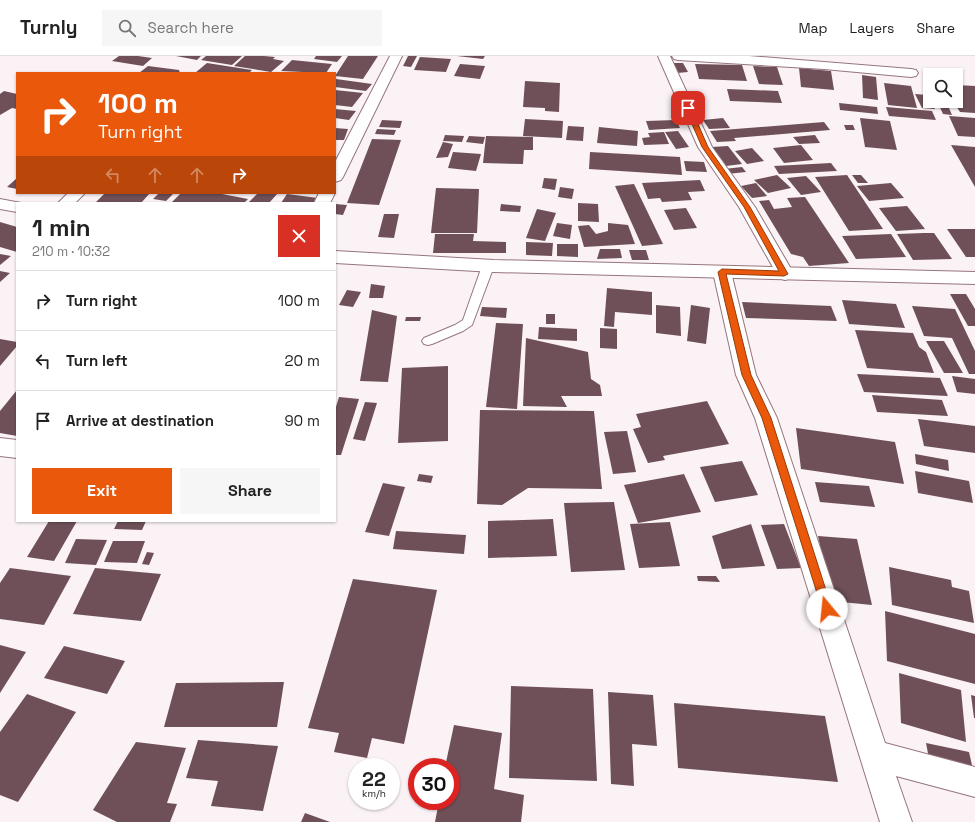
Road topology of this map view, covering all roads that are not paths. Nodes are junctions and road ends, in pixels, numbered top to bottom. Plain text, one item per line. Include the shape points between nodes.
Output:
1 (396, 56) edge
2 (664, 56) edge
3 (678, 56) edge
4 (911, 74) dead end
5 (336, 175) edge
6 (76, 194) edge
7 (67, 202) edge
8 (0, 204) edge
9 (16, 207) edge
10 (336, 257) edge
11 (488, 266) junction
12 (722, 272) junction
13 (784, 274) junction
14 (975, 278) edge
15 (428, 340) dead end
16 (0, 448) edge
17 (16, 449) edge
18 (874, 755) junction
19 (975, 782) edge
20 (896, 822) edge

1 - 5 street
2 - 13 street via 705,147 747,207
3 - 4 street via 859,67
6 - 7 street
8 - 9 street
10 - 11 street
11 - 12 street
11 - 15 lane via 468,322
12 - 13 street
12 - 18 street via 746,375 766,418
13 - 14 street
16 - 17 street
18 - 19 street
18 - 20 street

